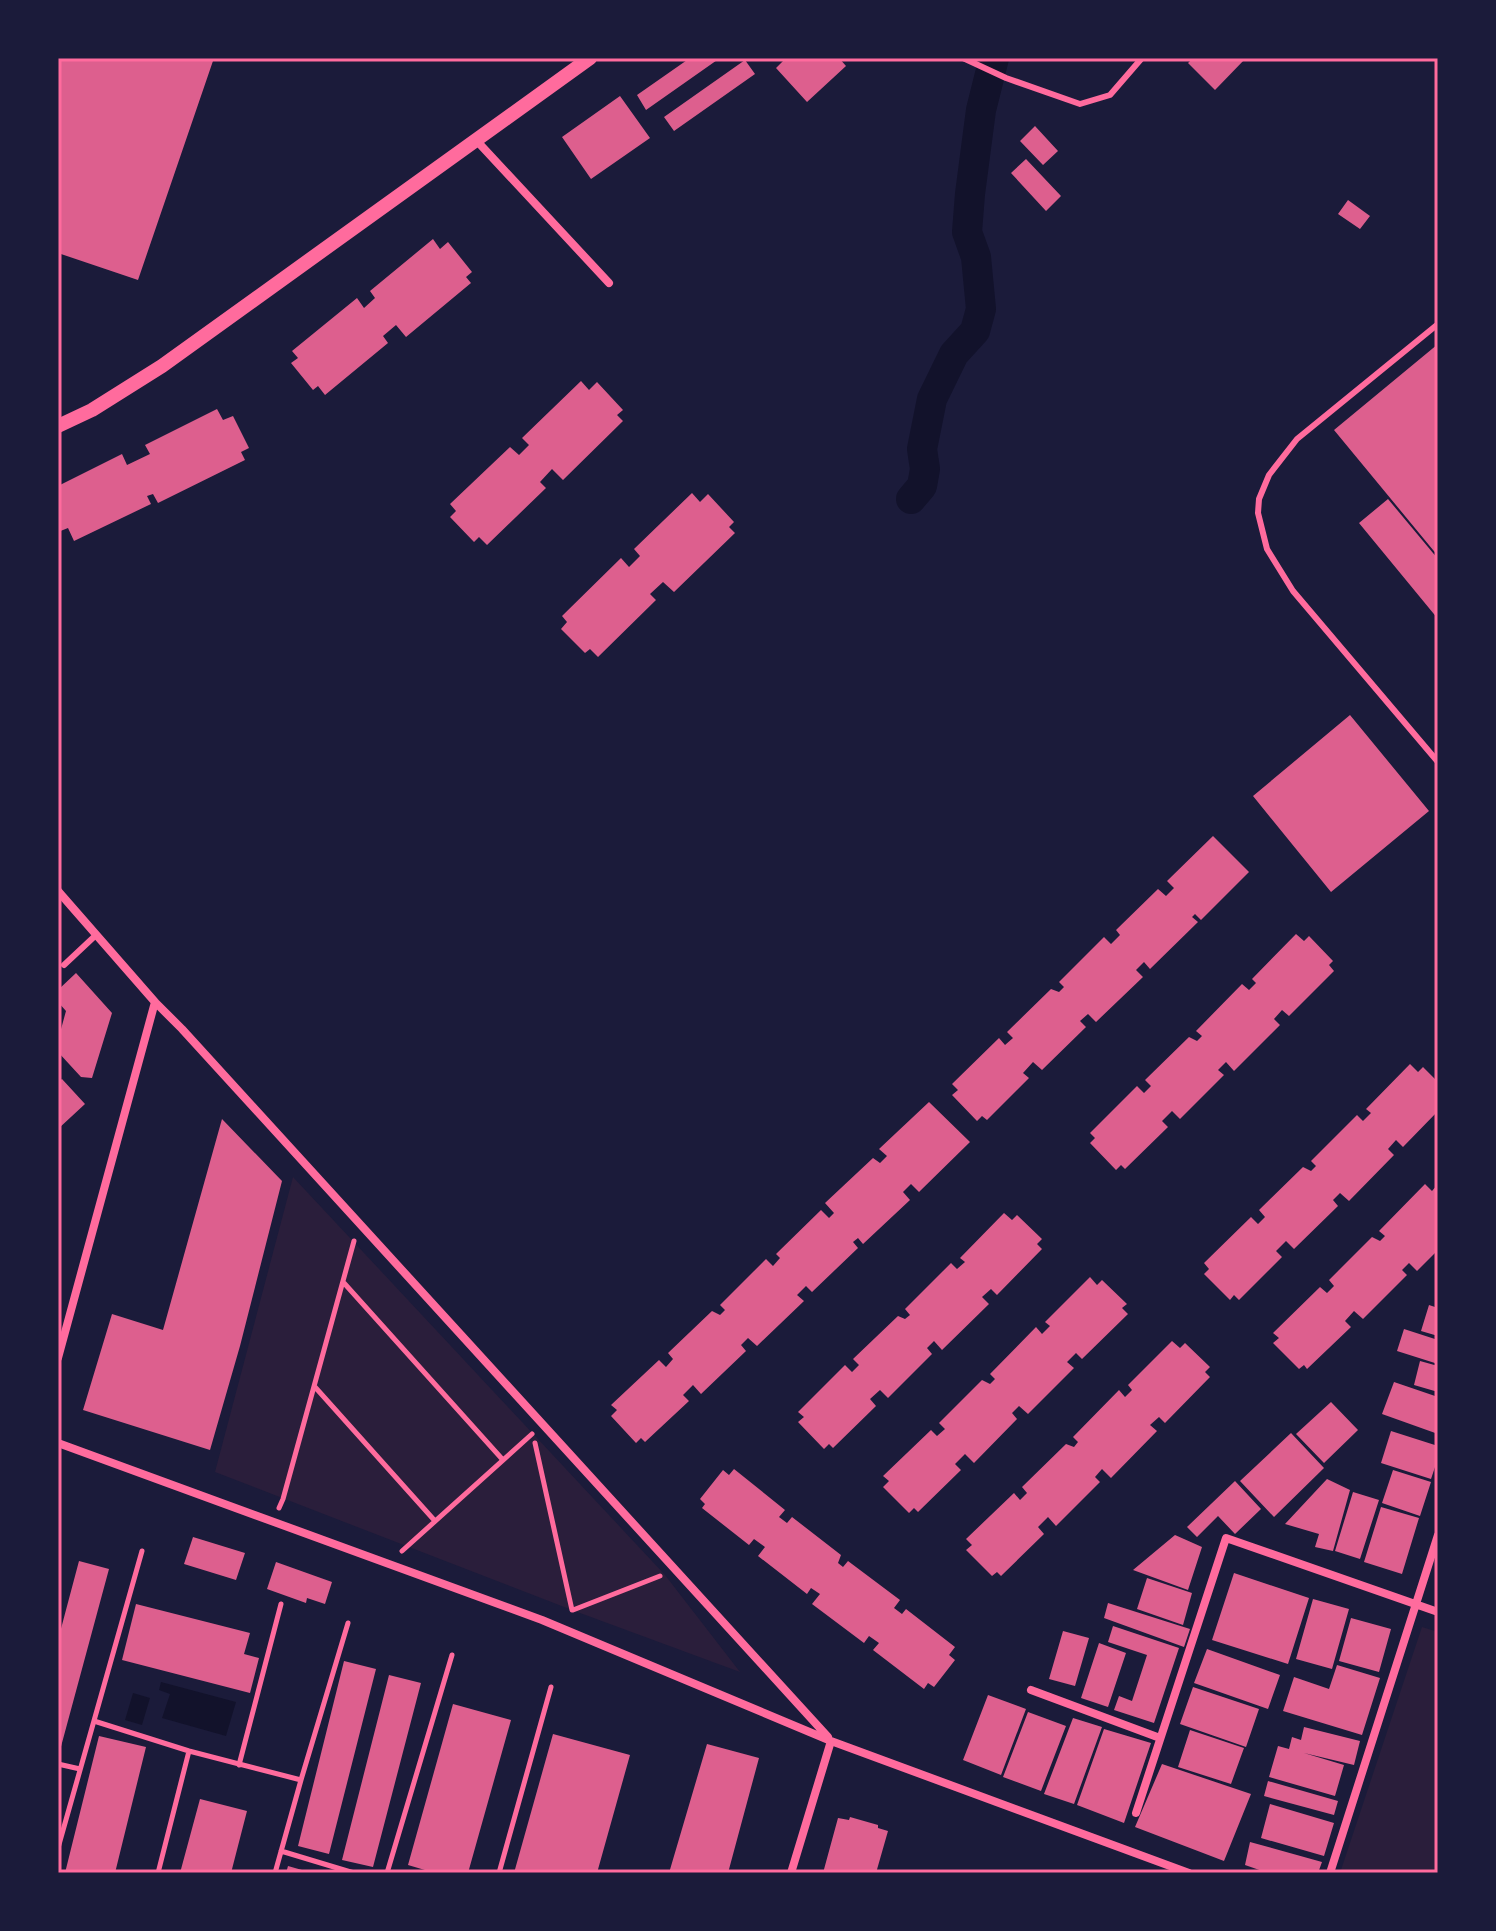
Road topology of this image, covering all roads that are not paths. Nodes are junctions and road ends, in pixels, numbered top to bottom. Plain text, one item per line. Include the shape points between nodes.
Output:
1 (590, 58) edge
2 (963, 58) edge
3 (1142, 58) edge
4 (476, 140) junction
5 (609, 283) dead end
6 (1438, 324) edge
7 (58, 426) edge
8 (1438, 762) edge
9 (58, 891) edge
10 (96, 935) junction
11 (64, 965) dead end
12 (155, 1002) junction
13 (58, 1358) edge
14 (58, 1443) edge
15 (1438, 1535) edge
16 (1414, 1605) junction
17 (1438, 1612) edge
18 (1031, 1690) dead end
19 (1160, 1738) junction
20 (831, 1741) junction
21 (1136, 1813) dead end
22 (791, 1873) edge
23 (1189, 1873) edge
24 (1330, 1873) edge

1 - 4 street
2 - 3 lane via 1080,104 1110,95
4 - 5 street
4 - 7 street via 162,366
6 - 8 lane via 1297,439 1269,475 1258,513 1267,549 1293,591
9 - 10 street
10 - 11 lane
10 - 12 street
12 - 13 street
12 - 20 street
14 - 20 street via 542,1620
15 - 16 street
16 - 17 street
16 - 19 street via 1226,1538
16 - 24 street
18 - 19 street
19 - 21 street
20 - 22 street
20 - 23 street

